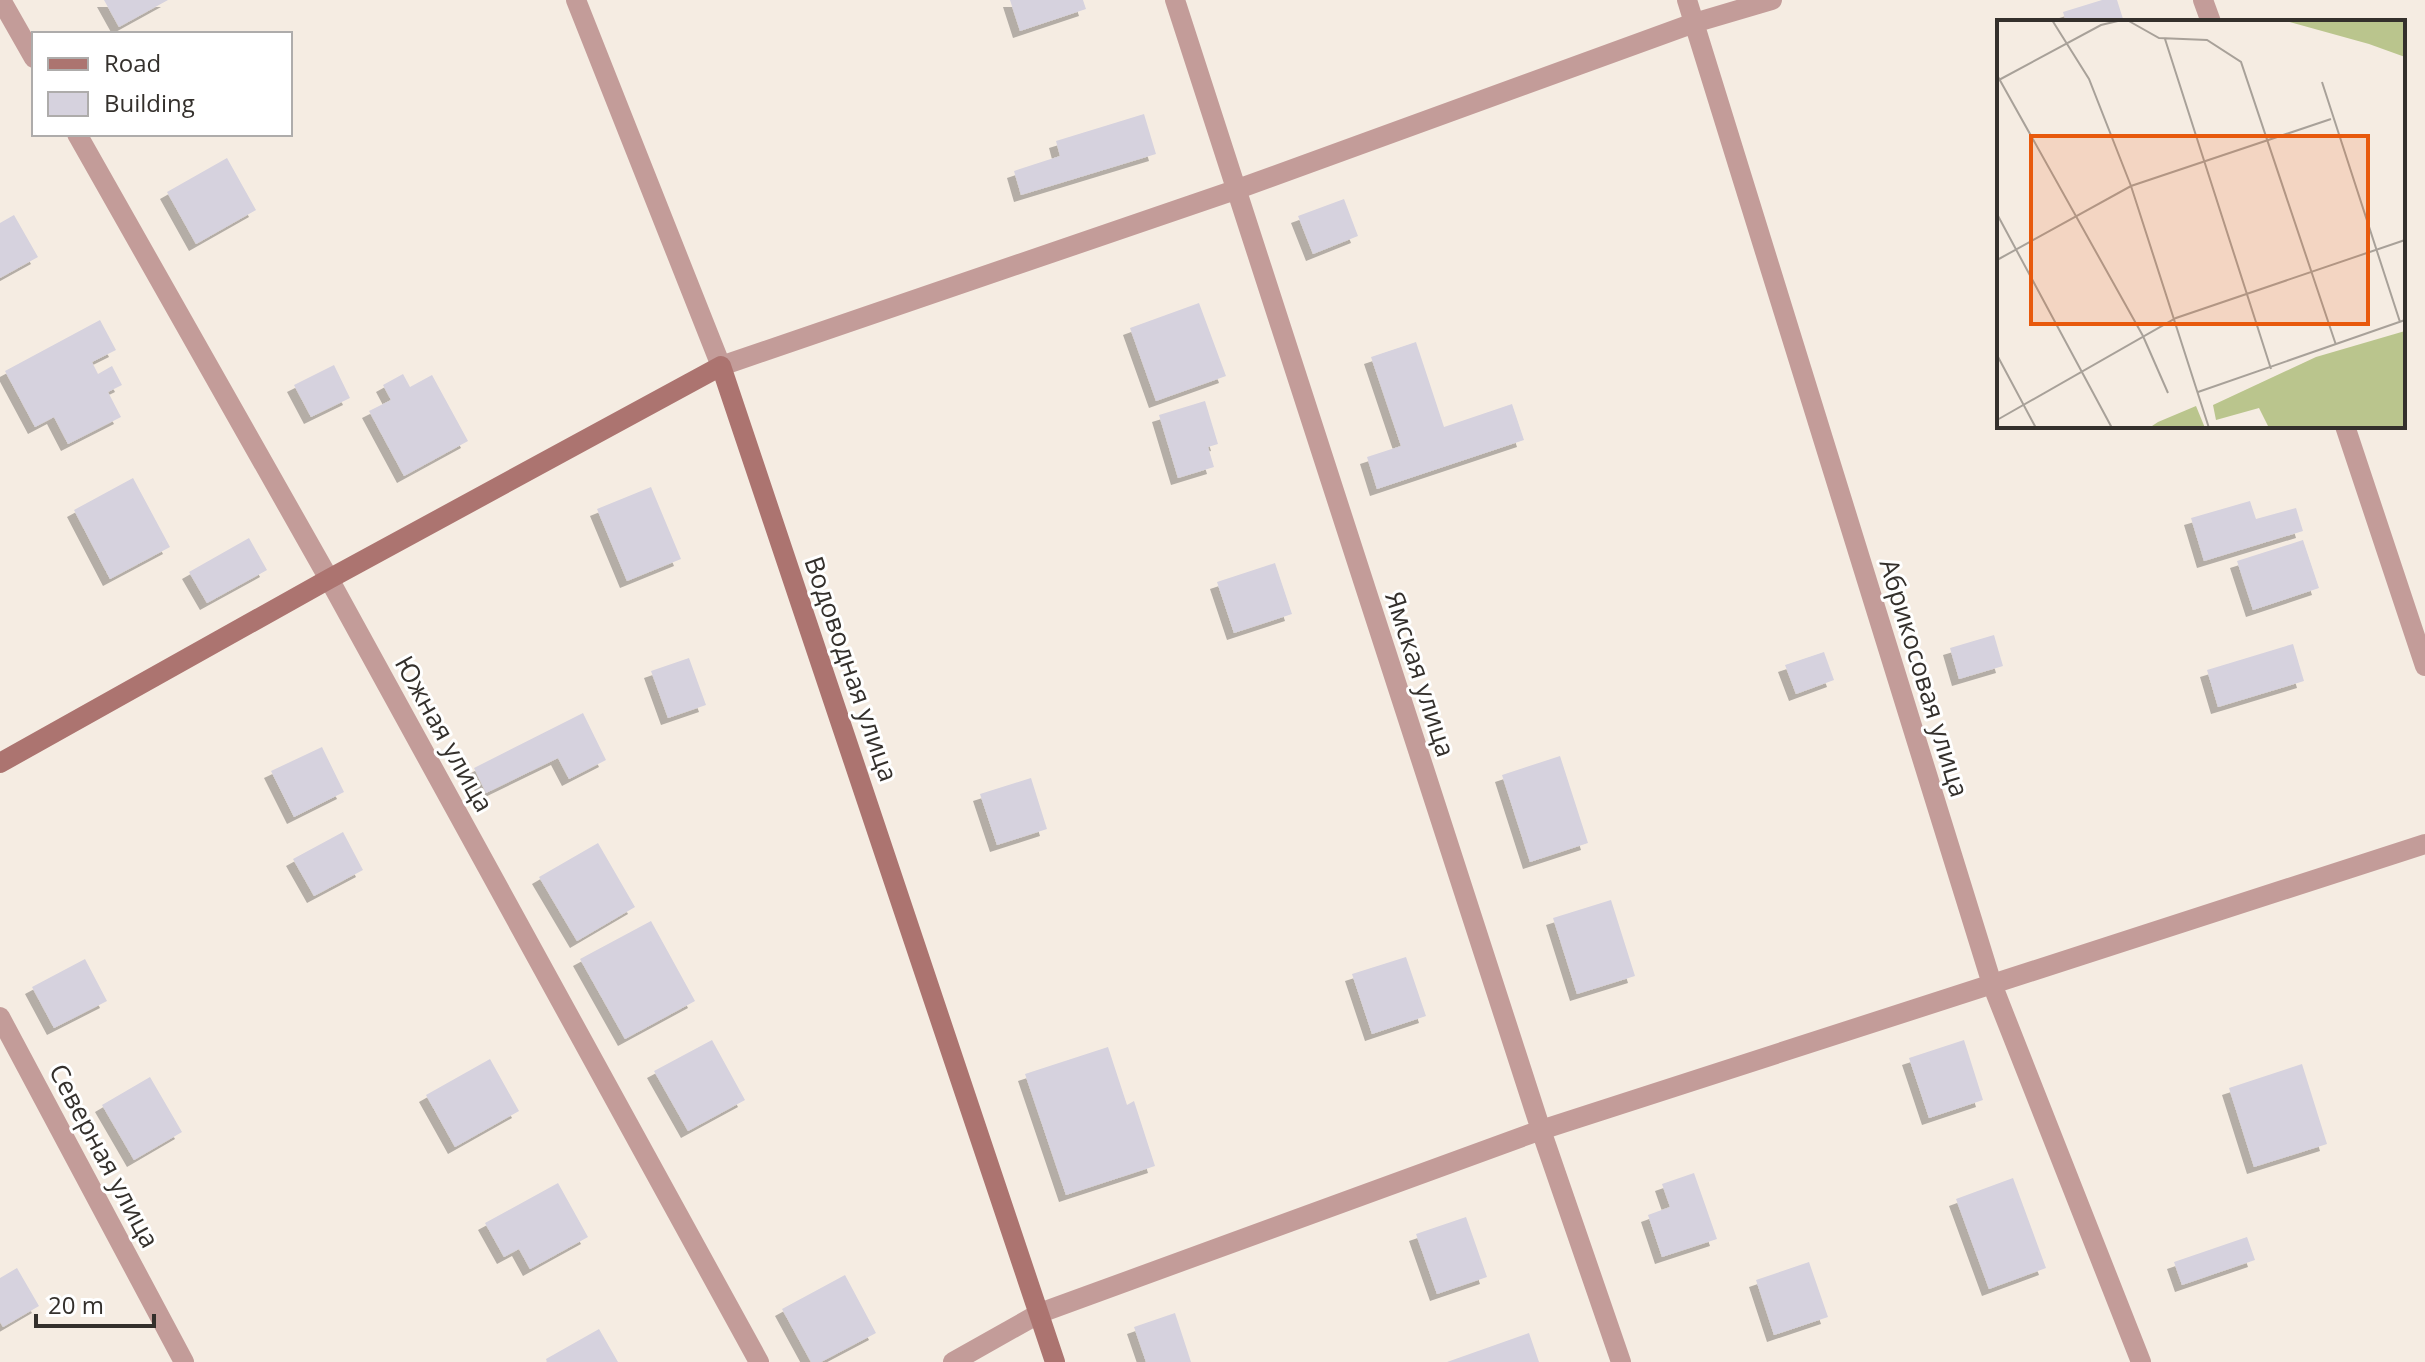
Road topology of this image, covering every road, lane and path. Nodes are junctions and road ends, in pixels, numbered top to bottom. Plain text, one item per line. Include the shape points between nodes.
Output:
1 (1, 0) edge
2 (576, 0) edge
3 (1175, 0) edge
4 (1687, 0) edge
5 (1772, 0) edge
6 (2203, 0) edge
7 (2210, 20) edge
8 (1694, 23) junction
9 (32, 54) edge
10 (78, 136) edge
11 (1235, 190) junction
12 (721, 366) junction
13 (2346, 428) edge
14 (329, 579) junction
15 (2425, 666) edge
16 (0, 763) edge
17 (2425, 844) edge
18 (1992, 984) junction
19 (0, 1017) edge
20 (1541, 1130) junction
21 (1040, 1313) junction
22 (184, 1362) edge
23 (759, 1362) edge
24 (953, 1362) edge
25 (1055, 1362) edge
26 (1621, 1362) edge
27 (2141, 1362) edge

1 - 9 street
2 - 12 street, Водоводная улица
3 - 11 street, Ямская улица
4 - 8 street, Абрикосовая улица
5 - 8 street
6 - 7 street
8 - 11 street
8 - 18 street, Абрикосовая улица
10 - 14 street, Южная улица
11 - 12 street
11 - 20 street, Ямская улица
12 - 14 street
12 - 21 street, Водоводная улица
13 - 15 street
14 - 16 street
14 - 23 street, Южная улица
17 - 18 street
18 - 20 street
18 - 27 street, Абрикосовая улица
19 - 22 street, Северная улица
20 - 21 street
20 - 26 street, Ямская улица
21 - 24 street
21 - 25 street, Водоводная улица

